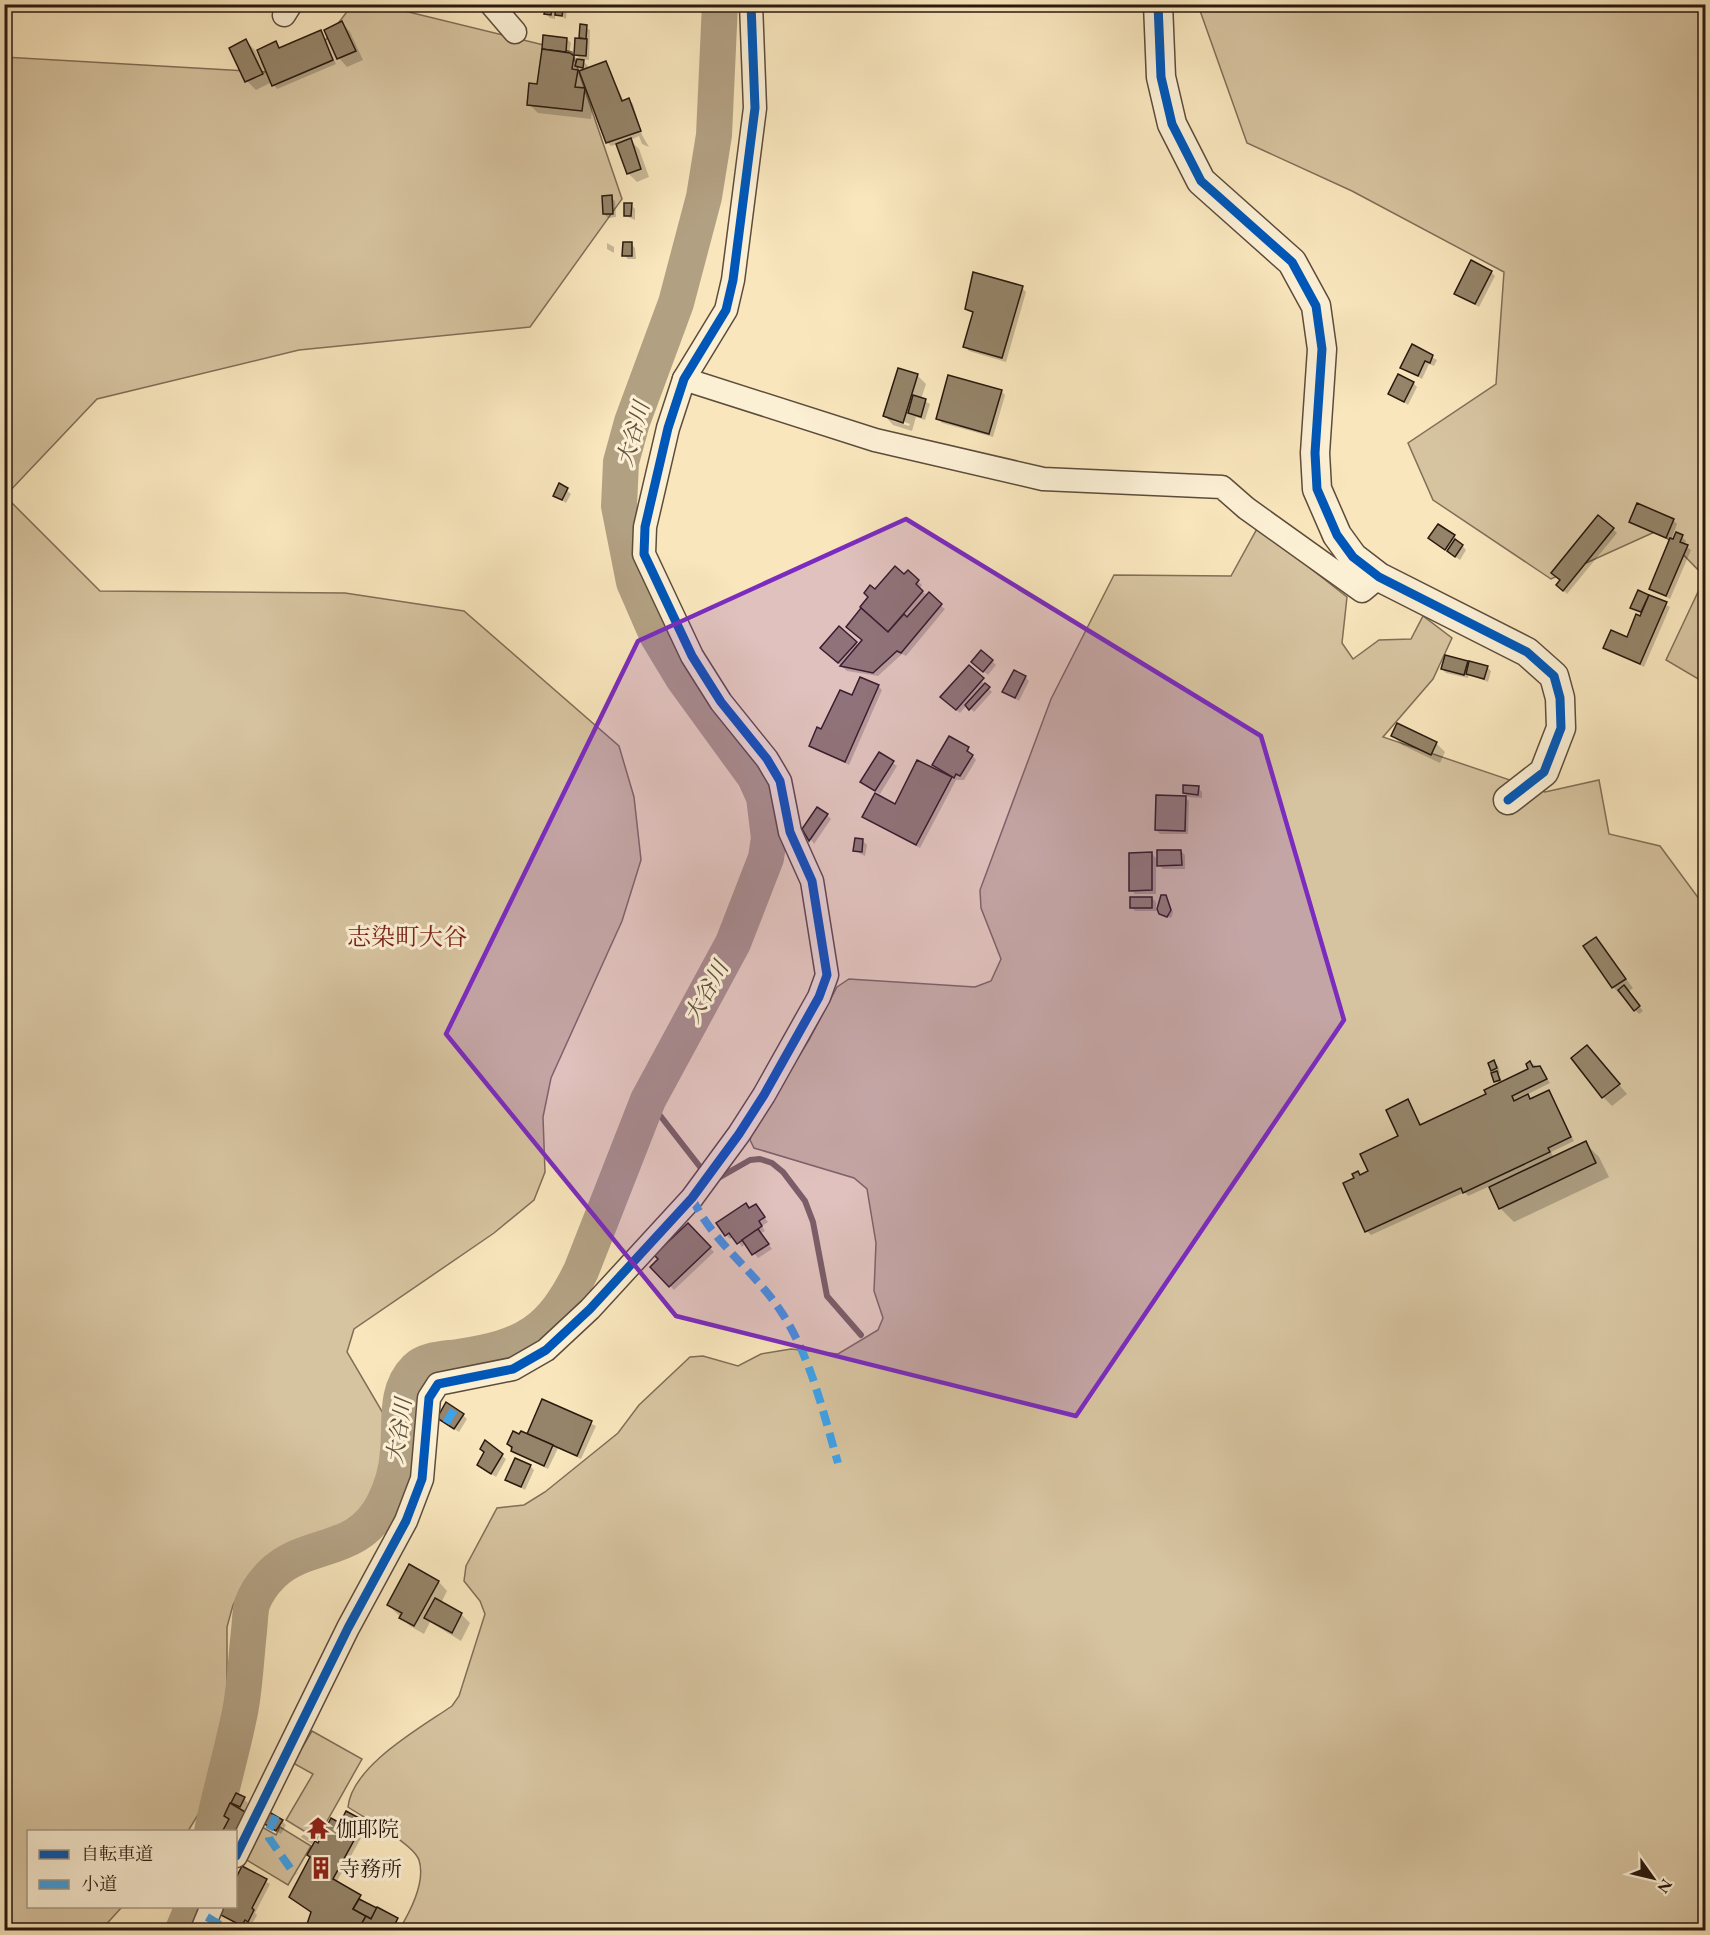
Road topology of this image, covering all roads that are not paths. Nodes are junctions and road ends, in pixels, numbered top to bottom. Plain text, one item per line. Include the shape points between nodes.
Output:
1 (492, 4) edge
2 (751, 4) edge
3 (1158, 4) edge
4 (515, 32) dead end
5 (684, 379) junction
6 (1379, 577) junction
7 (1508, 800) dead end
8 (237, 1854) edge
9 (211, 1908) edge
10 (202, 1930) edge

1 - 4 street
2 - 5 street via 755,108 733,280 726,310
3 - 6 street via 1161,77 1172,124 1201,181 1292,262 1316,306 1322,349 1315,453 1317,489 1337,535 1353,557
5 - 6 street via 875,440 1044,479 1222,487 1362,591
5 - 8 street via 645,526 644,554 692,656 780,781 790,832 812,881 827,975 808,1017 739,1134 692,1198 590,1309 546,1350 513,1369 438,1384 432,1390 422,1479 406,1521 348,1628
6 - 7 street via 1527,652 1554,676 1560,698 1561,728 1544,772
9 - 10 street

